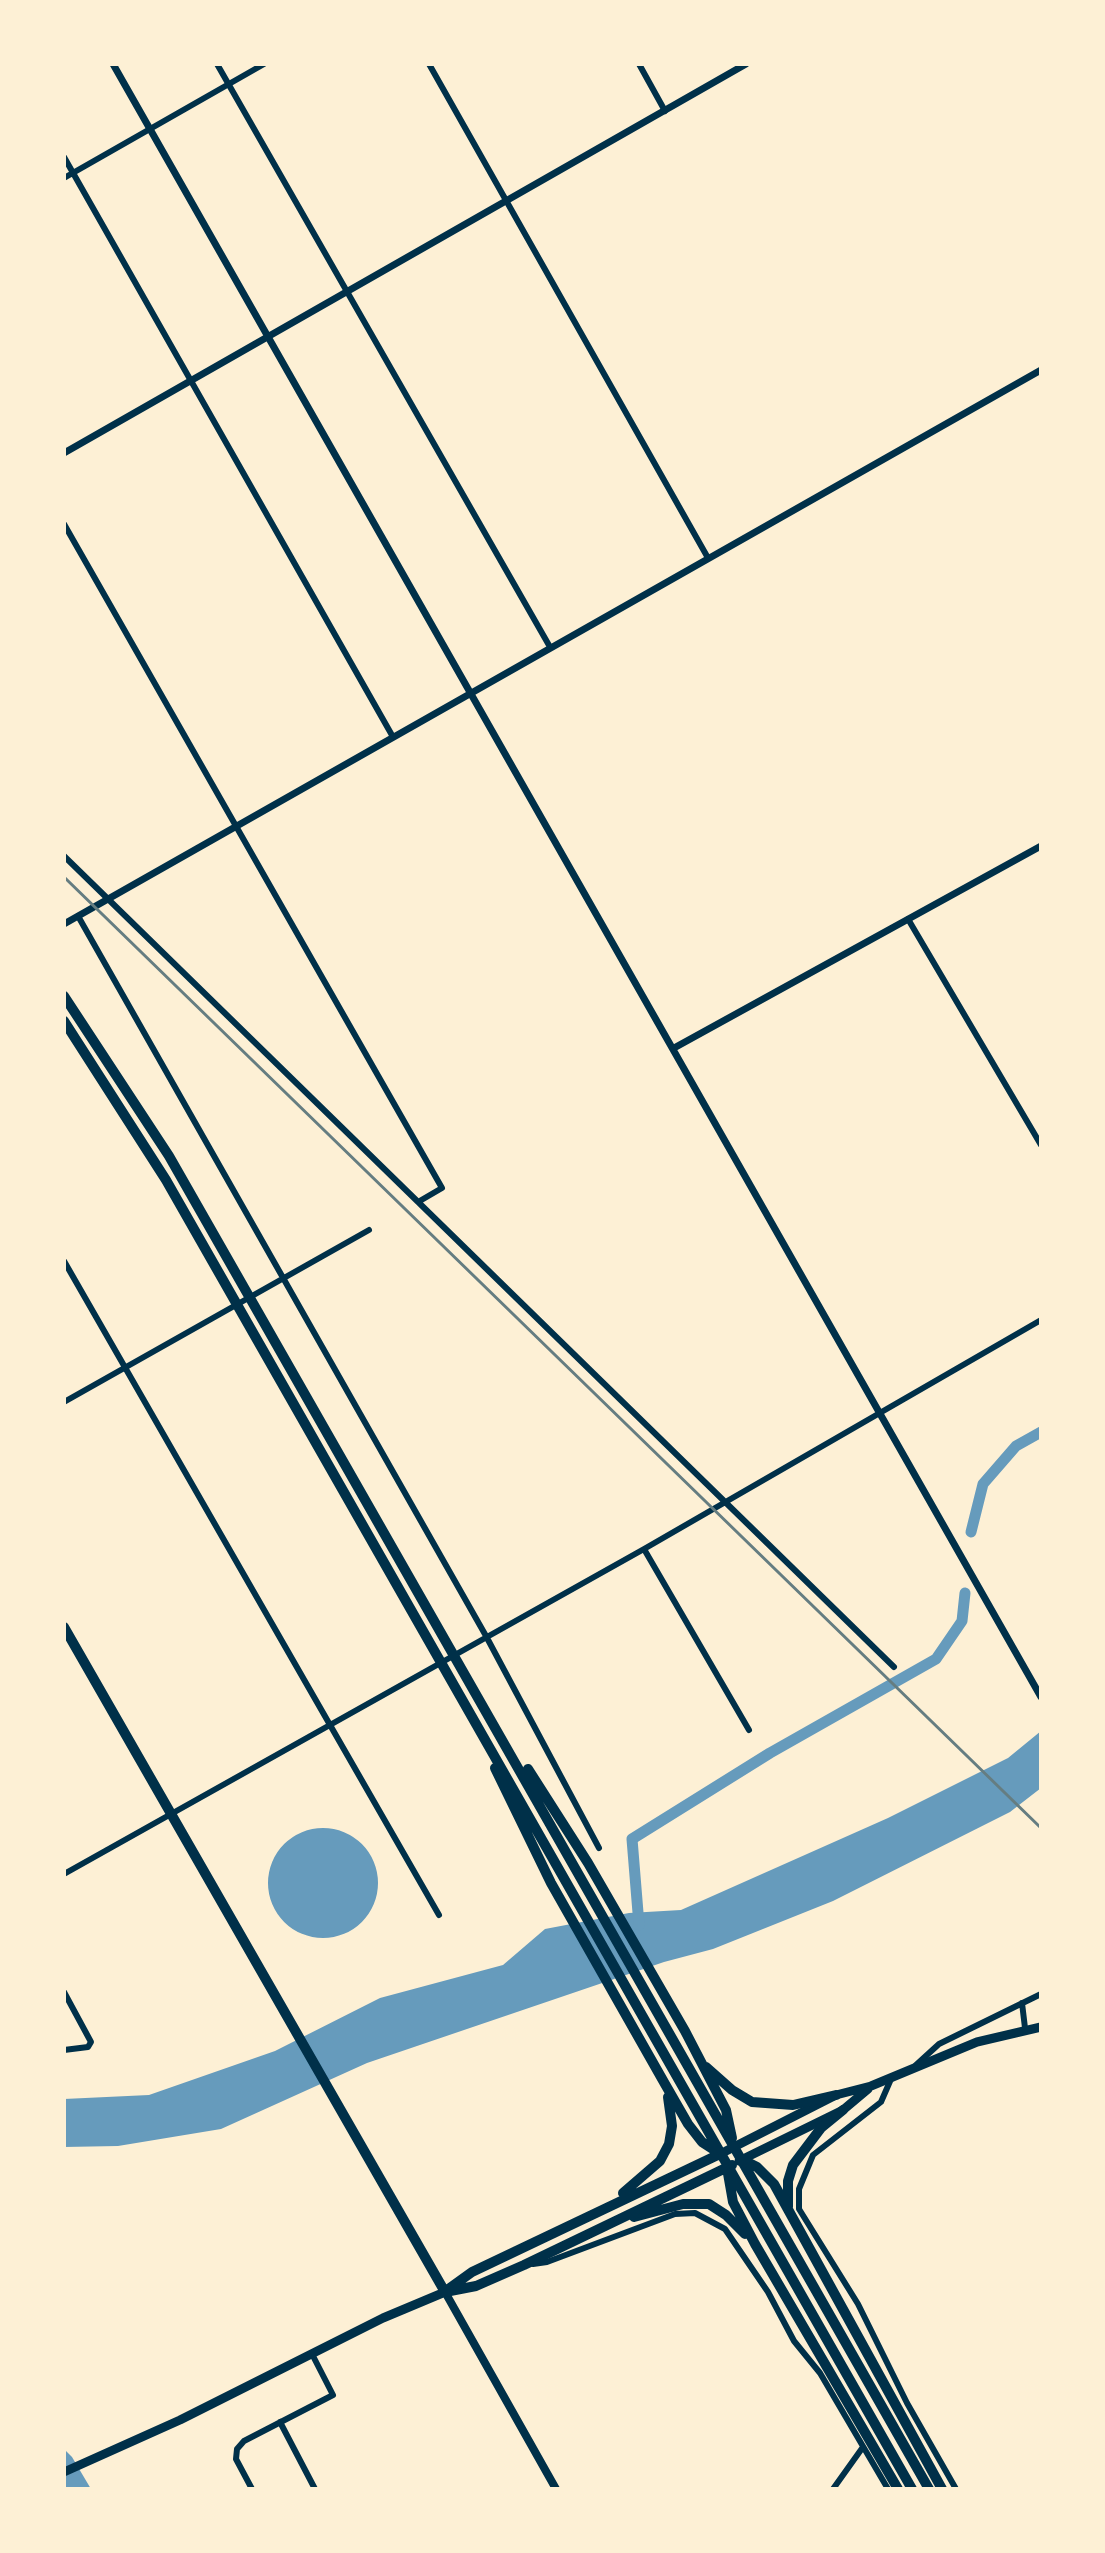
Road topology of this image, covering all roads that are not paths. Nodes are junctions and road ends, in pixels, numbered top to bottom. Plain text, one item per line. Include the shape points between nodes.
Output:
1 (113, 64) edge
2 (217, 64) edge
3 (264, 64) edge
4 (429, 64) edge
5 (639, 64) edge
6 (746, 64) edge
7 (229, 85) junction
8 (665, 111) junction
9 (150, 129) junction
10 (64, 157) edge
11 (73, 173) junction
12 (64, 178) edge
13 (507, 201) junction
14 (348, 291) junction
15 (269, 336) junction
16 (1041, 370) edge
17 (191, 382) junction
18 (64, 453) edge
19 (64, 524) edge
20 (708, 558) junction
21 (550, 647) junction
22 (471, 692) junction
23 (393, 737) junction
24 (236, 826) junction
25 (1041, 846) edge
26 (64, 856) edge
27 (109, 899) junction
28 (78, 916) junction
29 (908, 919) junction
30 (64, 924) edge
31 (64, 996) edge
32 (64, 1021) edge
33 (674, 1048) junction
34 (1041, 1145) edge
35 (418, 1202) junction
36 (369, 1230) dead end
37 (64, 1261) edge
38 (283, 1279) junction
39 (1041, 1320) edge
40 (124, 1368) junction
41 (64, 1402) edge
42 (881, 1410) junction
43 (724, 1502) junction
44 (644, 1549) junction
45 (64, 1627) edge
46 (486, 1636) junction
47 (463, 1666) junction
48 (894, 1667) dead end
49 (450, 1675) junction
50 (1041, 1697) edge
51 (329, 1726) junction
52 (749, 1730) dead end
53 (171, 1814) junction
54 (599, 1848) dead end
55 (64, 1874) edge
56 (439, 1915) dead end
57 (64, 1992) edge
58 (1041, 1994) edge
59 (1022, 2003) junction
60 (1041, 2027) edge
61 (1025, 2028) junction
62 (64, 2050) edge
63 (702, 2063) junction
64 (911, 2070) junction
65 (891, 2079) junction
66 (665, 2084) junction
67 (871, 2086) junction
68 (836, 2095) junction
69 (843, 2110) junction
70 (730, 2157) junction
71 (602, 2208) junction
72 (788, 2211) junction
73 (607, 2224) junction
74 (755, 2244) junction
75 (524, 2265) junction
76 (445, 2292) junction
77 (312, 2354) junction
78 (280, 2422) junction
79 (863, 2446) junction
80 (64, 2472) edge
81 (252, 2489) edge
82 (315, 2489) edge
83 (556, 2489) edge
84 (833, 2489) edge
85 (888, 2489) edge
86 (898, 2489) edge
87 (912, 2489) edge
88 (929, 2489) edge
89 (942, 2489) edge
90 (956, 2489) edge

1 - 9 street
2 - 7 street
3 - 7 street
4 - 13 street
5 - 8 street
6 - 8 street
7 - 9 street
7 - 14 street
8 - 13 street
9 - 11 street
9 - 15 street
10 - 11 street
11 - 12 street
11 - 17 street
13 - 14 street
13 - 20 street
14 - 15 street
14 - 21 street
15 - 17 street
15 - 22 street
16 - 20 street
17 - 18 street
17 - 23 street
19 - 24 street
20 - 21 street
21 - 22 street
22 - 23 street
22 - 33 street
23 - 24 street
24 - 27 street
24 - 35 street via 442,1188
25 - 29 street
26 - 27 street
27 - 28 street
27 - 35 street
28 - 30 street
28 - 38 street
29 - 33 street
29 - 34 street
31 - 47 highway via 169,1156
32 - 49 highway via 158,1166
33 - 42 street
35 - 43 street
36 - 38 street
37 - 40 street
38 - 40 street
38 - 46 street
39 - 42 street
40 - 41 street
40 - 51 street
42 - 43 street
42 - 50 street
43 - 44 street
43 - 48 street
44 - 46 street
44 - 52 street
45 - 53 highway
46 - 51 street
46 - 54 street
47 - 63 highway via 588,1863
47 - 88 highway
49 - 66 highway via 551,1883
49 - 87 highway
51 - 53 street
51 - 56 street
53 - 55 street
53 - 76 highway
57 - 62 street via 91,2042
58 - 59 street
59 - 61 street
59 - 64 street via 939,2044
60 - 61 main road
61 - 64 main road
63 - 68 highway via 752,2102 793,2105
63 - 70 highway via 726,2110
64 - 65 main road
65 - 67 main road
65 - 90 street via 881,2102 813,2155 802,2179 799,2209 858,2304 904,2405
66 - 70 highway via 702,2142
66 - 71 highway via 672,2126 660,2161
67 - 68 main road
67 - 69 main road
68 - 70 main road
69 - 70 main road
69 - 72 highway via 821,2128 793,2165
70 - 71 highway
70 - 72 highway via 757,2167 774,2184
70 - 73 highway
70 - 74 highway via 733,2202
71 - 76 highway via 472,2272
72 - 89 highway
73 - 74 highway via 683,2204 709,2204
73 - 75 highway
74 - 86 highway
75 - 76 highway via 476,2286
75 - 79 street via 547,2262 675,2214 695,2213 711,2220 736,2244
76 - 77 main road
76 - 83 main road
77 - 78 street via 333,2395
77 - 80 main road
78 - 81 street via 237,2449 236,2459
78 - 82 street
79 - 84 street
79 - 85 street

